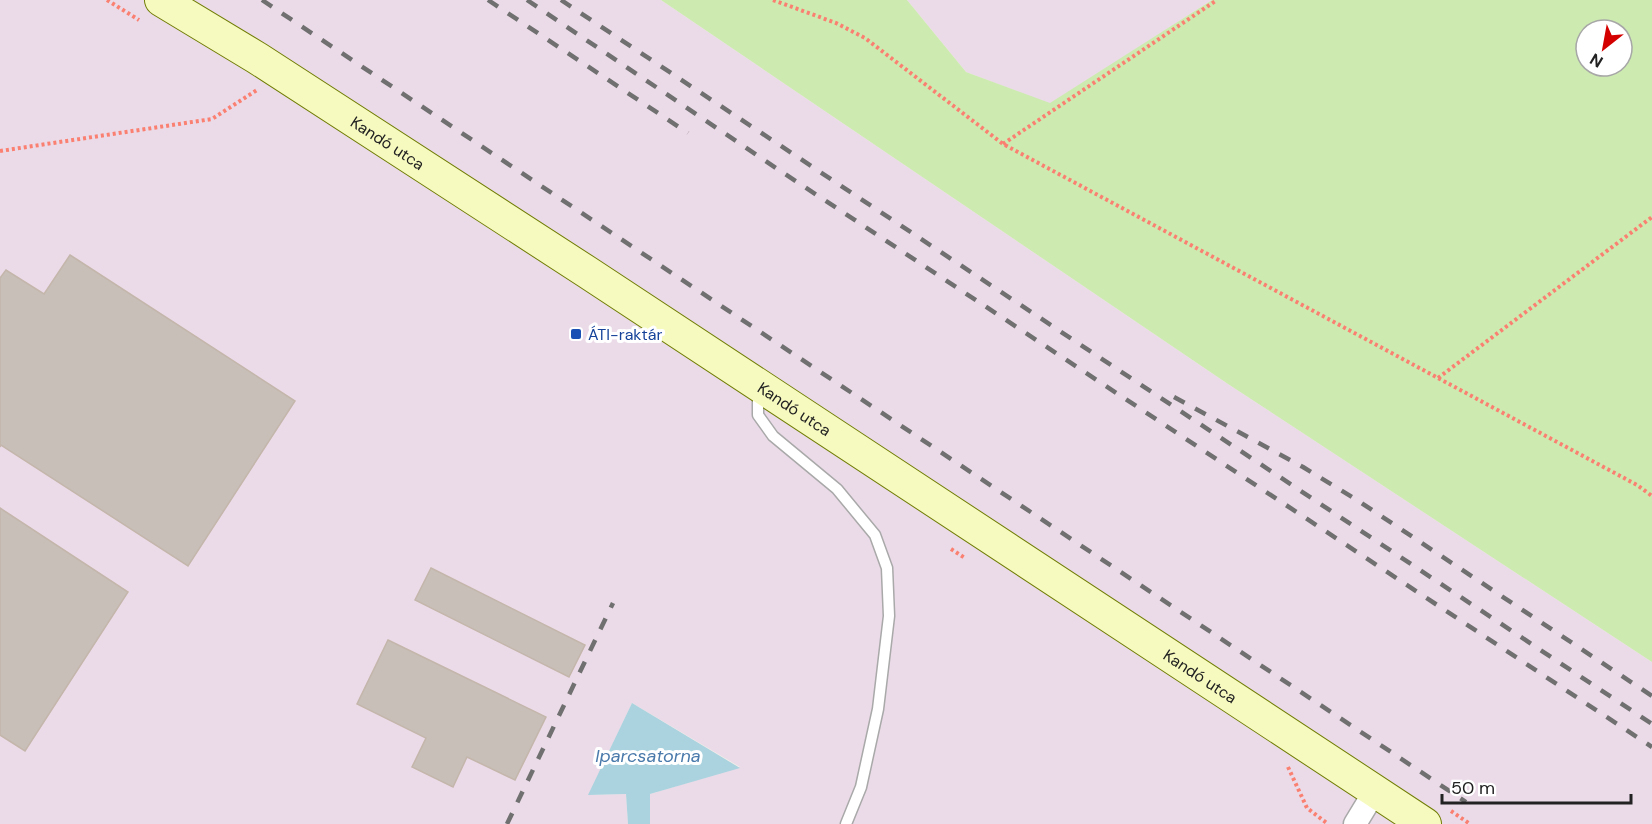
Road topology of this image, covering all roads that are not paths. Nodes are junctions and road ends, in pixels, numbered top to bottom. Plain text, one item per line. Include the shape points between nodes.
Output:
1 (161, 0) edge
2 (758, 384) junction
3 (1375, 791) junction
4 (846, 824) edge
5 (1355, 824) edge
6 (1425, 824) edge

1 - 2 street, Kandó utca via 277,71
2 - 3 street, Kandó utca
2 - 4 lane via 758,415 773,436 837,489 875,535 888,568 889,616 878,709 861,787
3 - 5 street
3 - 6 street, Kandó utca

